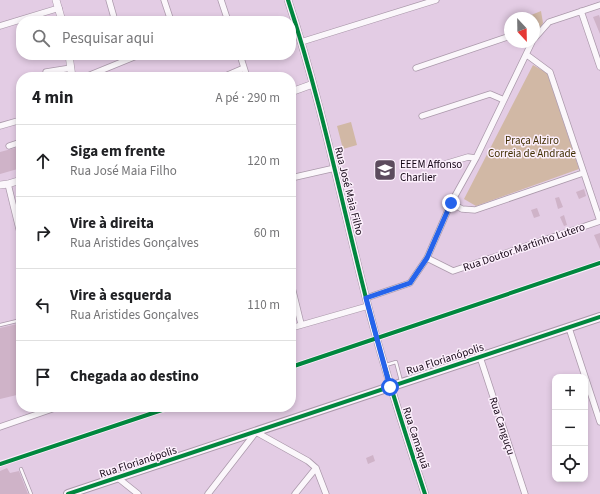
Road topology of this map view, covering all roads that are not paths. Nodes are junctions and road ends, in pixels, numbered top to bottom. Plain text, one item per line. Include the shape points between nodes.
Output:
1 (56, 0) edge
2 (109, 0) edge
3 (164, 0) edge
4 (222, 0) edge
5 (288, 0) edge
6 (433, 0) edge
7 (600, 5) edge
8 (58, 8) junction
9 (581, 11) junction
10 (32, 16) edge
11 (60, 16) edge
12 (114, 16) edge
13 (169, 16) edge
14 (227, 16) edge
15 (293, 16) edge
16 (16, 21) edge
17 (296, 24) edge
18 (0, 26) edge
19 (540, 32) edge
20 (504, 38) edge
21 (302, 42) junction
22 (530, 48) edge
23 (527, 55) junction
24 (70, 60) edge
25 (121, 60) edge
26 (242, 60) edge
27 (600, 67) edge
28 (71, 68) junction
29 (244, 68) junction
30 (416, 68) dead end
31 (46, 72) dead end
32 (71, 72) edge
33 (96, 72) edge
34 (235, 72) edge
35 (245, 72) edge
36 (313, 84) junction
37 (296, 90) edge
38 (504, 100) junction
39 (422, 116) dead end
40 (16, 121) edge
41 (0, 126) edge
42 (16, 144) edge
43 (9, 146) dead end
44 (476, 158) junction
45 (438, 166) dead end
46 (335, 168) junction
47 (583, 173) junction
48 (296, 177) edge
49 (16, 182) edge
50 (8, 184) junction
51 (0, 185) edge
52 (0, 189) edge
53 (451, 203) junction
54 (16, 217) edge
55 (600, 221) edge
56 (427, 258) junction
57 (366, 298) junction
58 (296, 304) edge
59 (368, 306) junction
60 (600, 317) edge
61 (16, 321) edge
62 (301, 324) junction
63 (0, 325) edge
64 (296, 326) edge
65 (569, 328) junction
66 (480, 357) junction
67 (384, 366) junction
68 (402, 383) junction
69 (390, 387) junction
70 (44, 412) edge
71 (600, 422) edge
72 (0, 427) edge
73 (256, 432) junction
74 (316, 468) junction
75 (21, 469) dead end
76 (118, 478) junction
77 (30, 494) edge
78 (68, 494) edge
79 (138, 494) edge
80 (208, 494) edge
81 (295, 494) edge
82 (326, 494) edge
83 (426, 494) edge
84 (525, 494) edge

1 - 8 street
2 - 12 street
3 - 13 street
4 - 14 street
5 - 15 street, Rua José Maia Filho
6 - 21 street
7 - 9 street
8 - 10 street
8 - 11 street
9 - 19 street via 549,22
9 - 27 street
16 - 18 street
17 - 21 street, Rua José Maia Filho
20 - 30 street
21 - 36 street, Rua José Maia Filho
22 - 23 street
23 - 38 street
23 - 47 street via 550,72
24 - 28 street
25 - 33 street
26 - 29 street
28 - 31 street
28 - 32 street
29 - 34 street
29 - 35 street
36 - 37 street
36 - 46 street, Rua José Maia Filho
38 - 39 street via 490,94
38 - 44 street
40 - 41 street
42 - 43 street
44 - 45 street via 468,157
44 - 53 street
46 - 48 street
46 - 57 street, Rua José Maia Filho
47 - 53 street via 475,210 462,209
47 - 55 street
49 - 50 street
50 - 51 street
50 - 52 street
50 - 54 street
53 - 56 street
55 - 56 street, Rua Doutor Martinho Lutero via 453,271
56 - 57 street via 410,283
57 - 59 street, Rua José Maia Filho
58 - 62 street
59 - 62 street
59 - 67 street, Rua José Maia Filho
60 - 65 main road, Rua Florianópolis
61 - 63 lane
62 - 64 street
65 - 66 main road, Rua Florianópolis
65 - 71 street
66 - 68 main road, Rua Florianópolis
66 - 84 street, Rua Canguçu
67 - 68 lane via 396,362
67 - 69 street, Rua José Maia Filho
68 - 69 main road, Rua Florianópolis
69 - 73 main road, Rua Florianópolis
69 - 83 street, Rua Camaquã
70 - 72 street
73 - 74 street
73 - 76 main road, Rua Florianópolis
73 - 80 street
74 - 81 street
74 - 82 street
75 - 77 lane
76 - 78 main road, Rua Florianópolis
76 - 79 street

